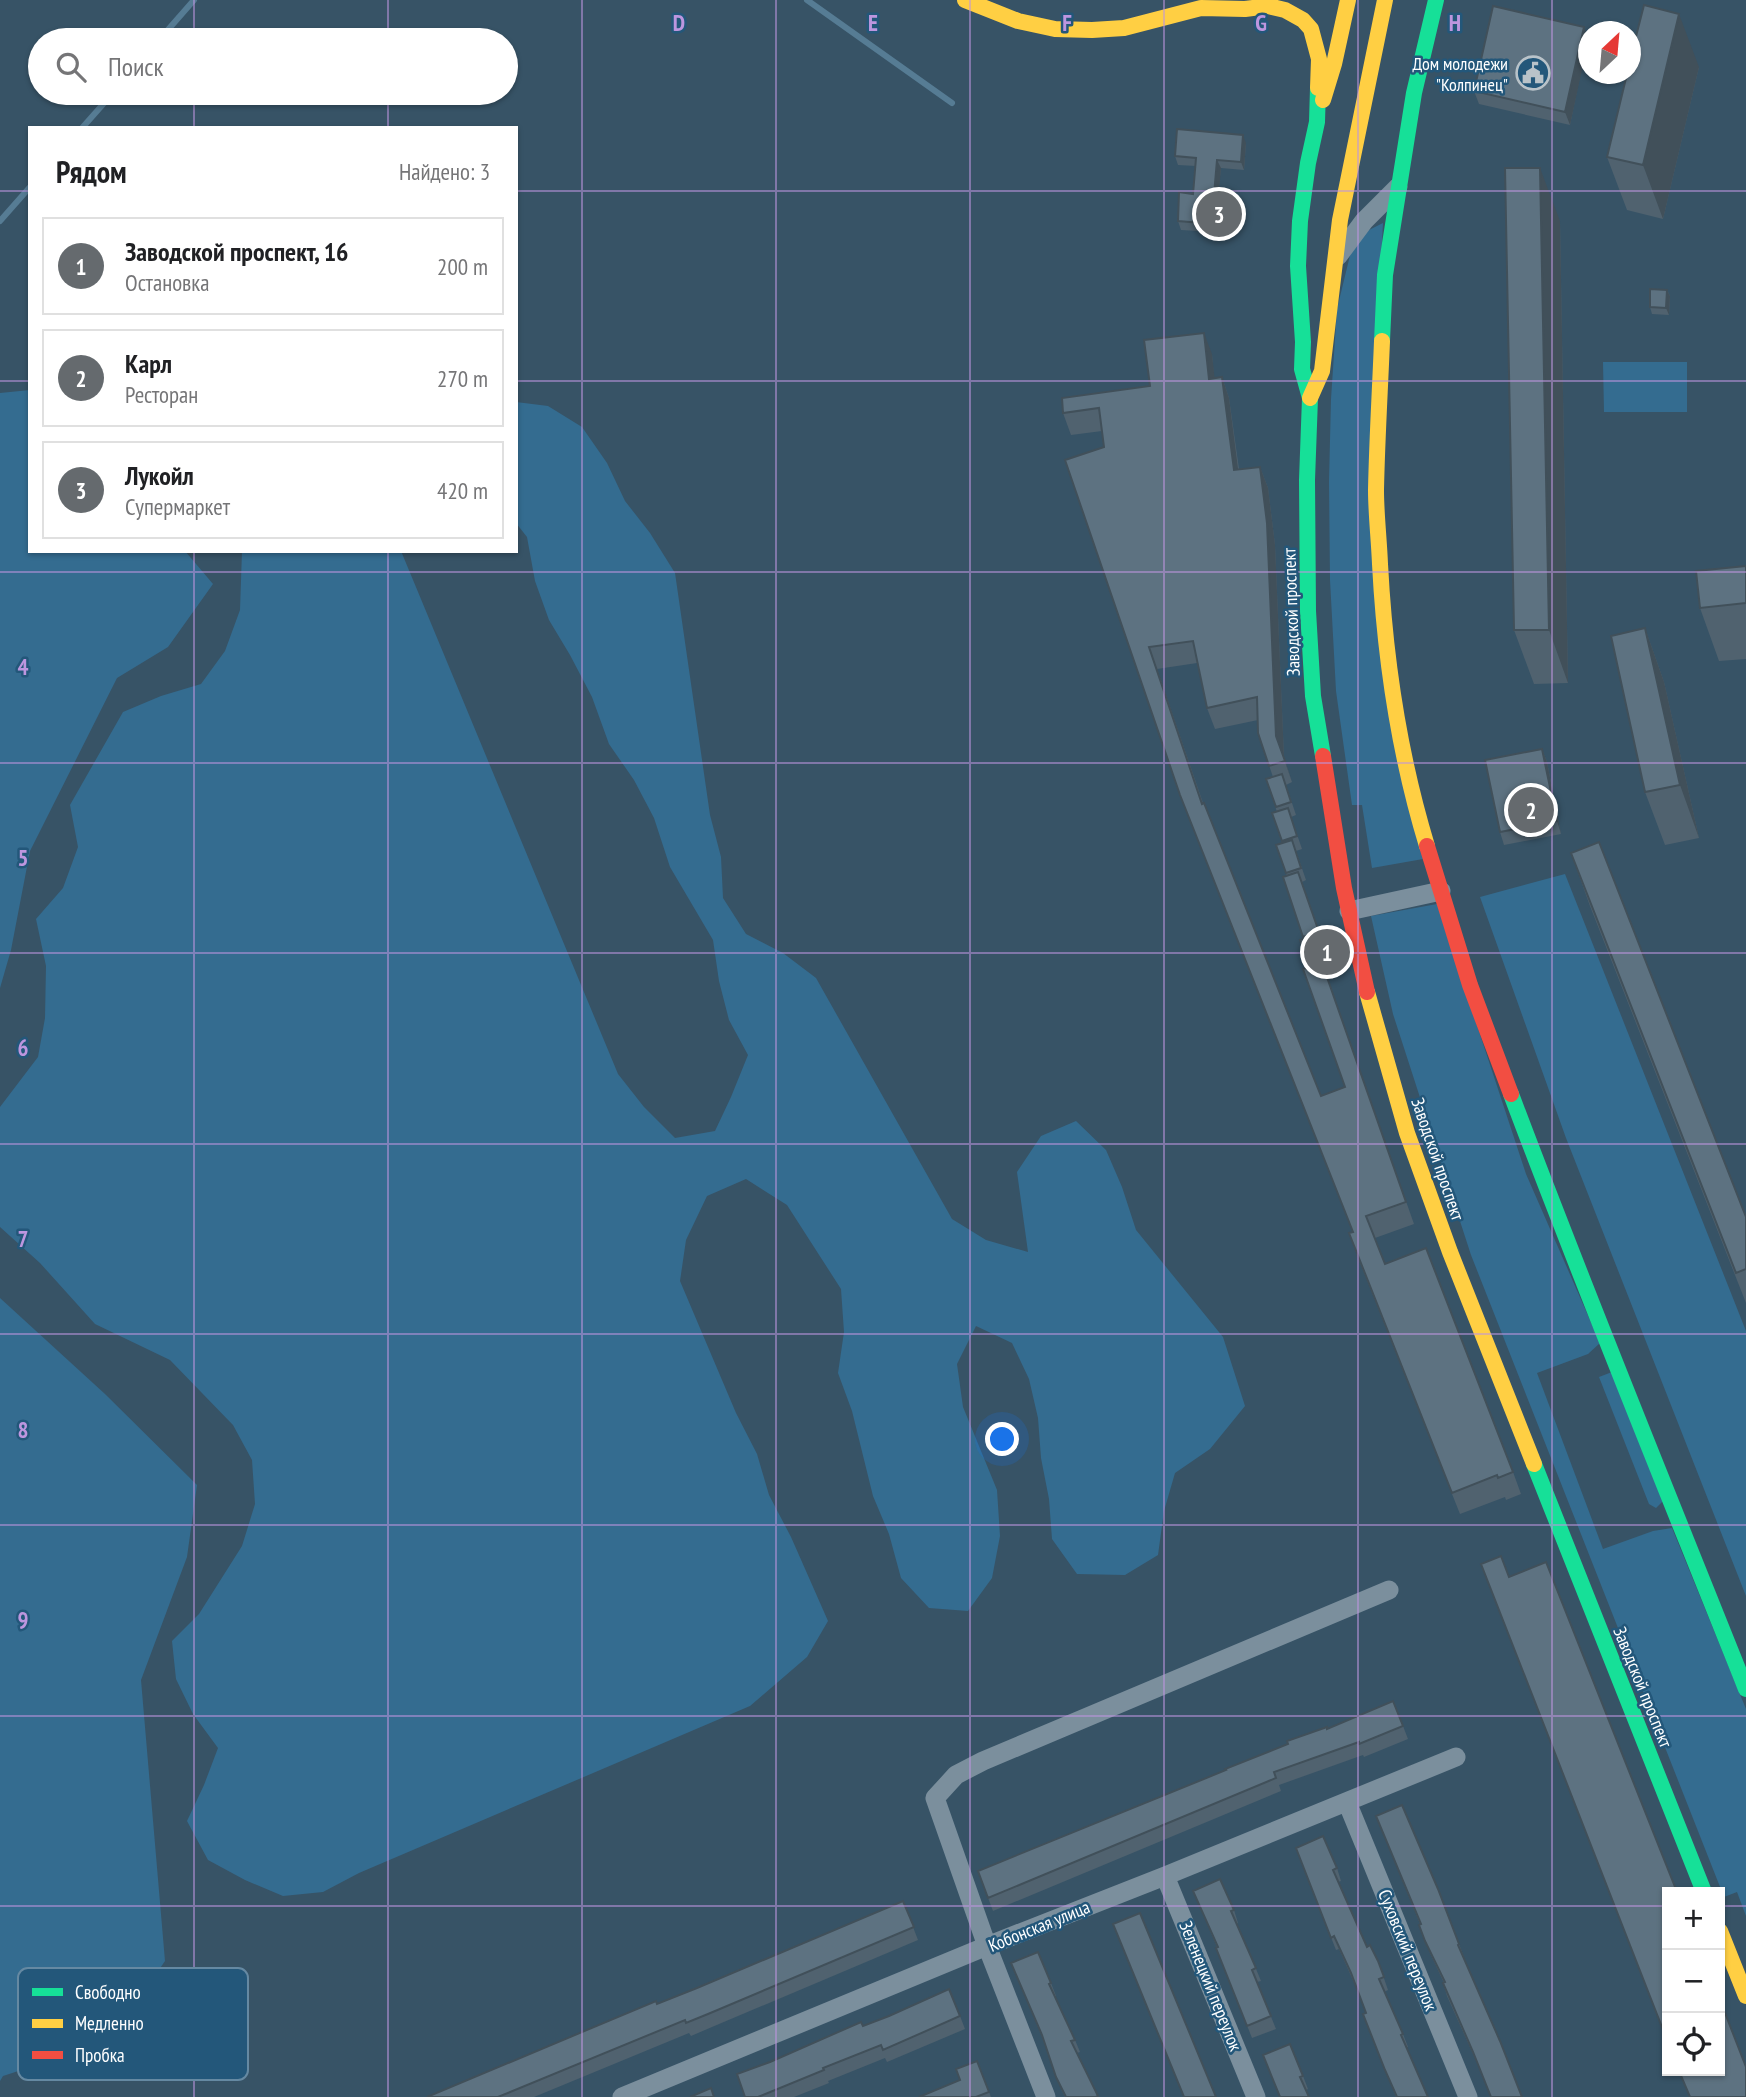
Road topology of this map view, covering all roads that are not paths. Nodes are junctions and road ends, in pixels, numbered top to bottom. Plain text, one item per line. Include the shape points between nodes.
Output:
1 (965, 0) edge
2 (1222, 0) edge
3 (1348, 0) edge
4 (1385, 0) edge
5 (1436, 0) edge
6 (1201, 8) junction
7 (1317, 122) junction
8 (1398, 187) junction
9 (1336, 260) junction
10 (1310, 398) junction
11 (1441, 891) junction
12 (1349, 911) junction
13 (1389, 1590) dead end
14 (1746, 1689) edge
15 (1456, 1757) dead end
16 (1347, 1802) junction
17 (1166, 1876) junction
18 (1702, 1887) edge
19 (1725, 1944) edge
20 (987, 1947) junction
21 (1746, 1996) edge
22 (622, 2097) edge
23 (1046, 2097) edge
24 (1256, 2097) edge
25 (1468, 2097) edge

1 - 6 main road via 1018,21 1055,29 1124,28
2 - 6 main road
3 - 7 main road, Заводской проспект
4 - 9 main road, Заводской проспект
5 - 8 main road
6 - 7 main road via 1268,6 1303,20 1311,29 1319,58
7 - 10 main road, Заводской проспект via 1297,266 1302,369
8 - 9 street via 1364,221
8 - 11 main road via 1384,288 1376,492 1380,559 1391,688 1401,745
9 - 10 main road, Заводской проспект via 1322,371
10 - 12 main road, Заводской проспект via 1309,645 1320,748
11 - 12 street
11 - 14 main road via 1470,985 1559,1223
12 - 18 main road, Заводской проспект via 1373,1020 1450,1252
13 - 20 street via 956,1775 936,1798
15 - 16 street, Кобонская улица
16 - 17 street, Кобонская улица
16 - 25 street, Суховский переулок
17 - 20 street, Кобонская улица
17 - 24 street, Зеленецкий переулок
19 - 21 main road
20 - 22 street, Кобонская улица
20 - 23 street

